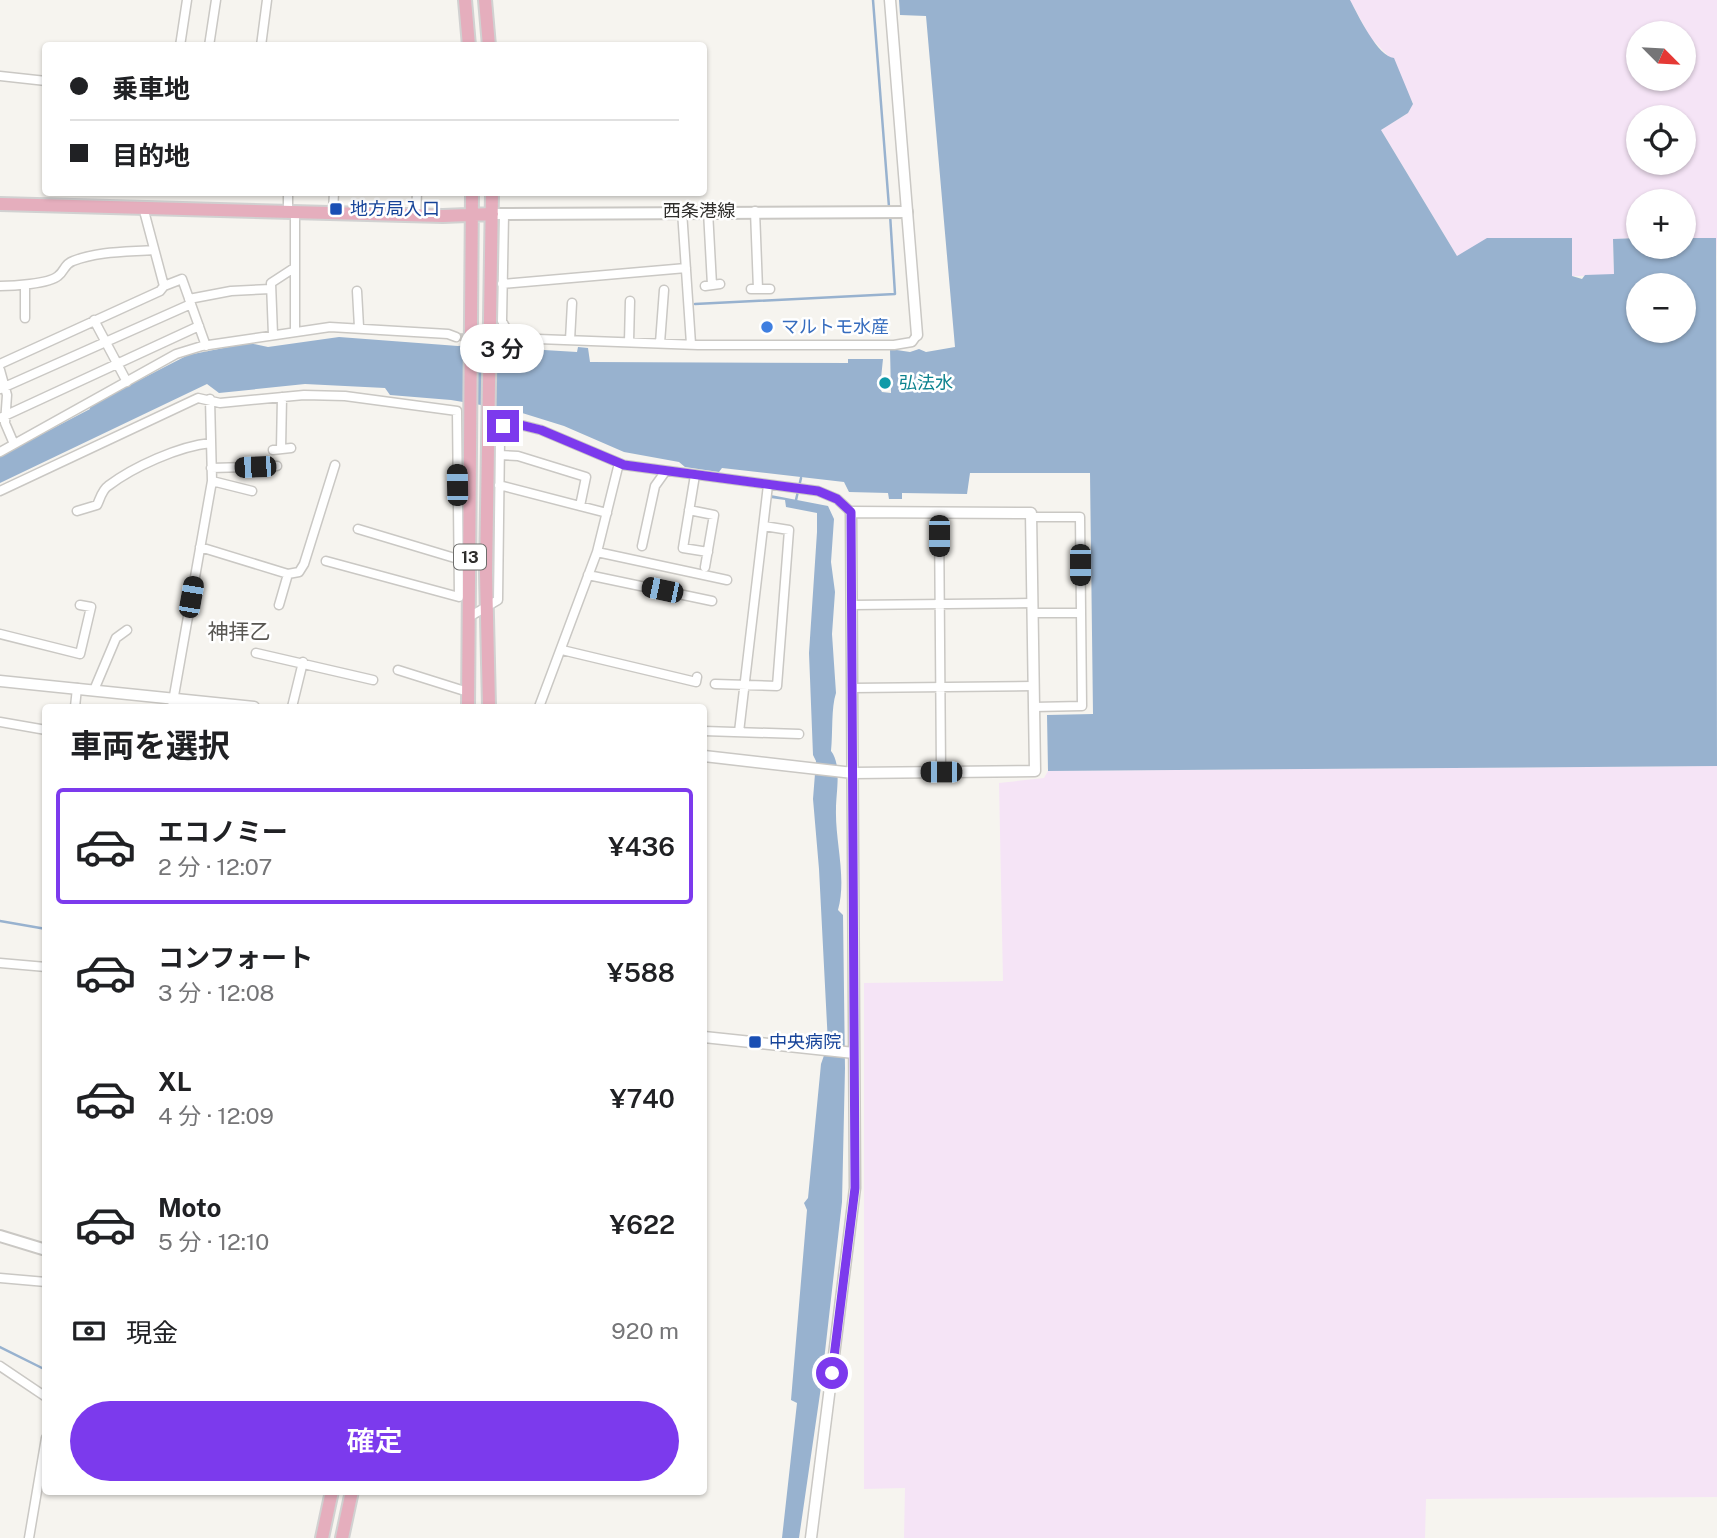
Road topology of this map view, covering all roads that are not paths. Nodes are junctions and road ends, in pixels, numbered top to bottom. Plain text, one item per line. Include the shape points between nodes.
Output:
1 (187, 0) edge
2 (216, 0) edge
3 (267, 0) edge
4 (465, 0) edge
5 (485, 0) edge
6 (890, 0) edge
7 (181, 42) edge
8 (210, 42) edge
9 (262, 42) edge
10 (469, 42) edge
11 (489, 42) edge
12 (0, 76) edge
13 (42, 81) edge
14 (289, 196) edge
15 (334, 196) edge
16 (417, 196) edge
17 (472, 196) edge
18 (493, 196) edge
19 (0, 204) edge
20 (143, 207) junction
21 (292, 211) junction
22 (682, 211) junction
23 (708, 211) junction
24 (755, 211) junction
25 (333, 212) junction
26 (907, 212) junction
27 (472, 214) junction
28 (498, 214) junction
29 (416, 215) junction
30 (154, 250) junction
31 (294, 268) junction
32 (686, 268) junction
33 (502, 284) junction
34 (164, 285) junction
35 (712, 285) dead end
36 (0, 286) edge
37 (25, 286) junction
38 (271, 289) junction
39 (770, 289) dead end
40 (664, 290) dead end
41 (357, 291) dead end
42 (630, 301) dead end
43 (190, 302) junction
44 (572, 303) dead end
45 (25, 318) dead end
46 (94, 320) junction
47 (199, 326) junction
48 (359, 327) junction
49 (295, 332) junction
50 (272, 335) junction
51 (917, 335) joint
52 (456, 337) tunnel mouth
53 (500, 339) junction
54 (570, 340) junction
55 (104, 342) junction
56 (629, 342) junction
57 (660, 343) junction
58 (691, 344) junction
59 (206, 345) junction
60 (0, 364) edge
61 (117, 364) junction
62 (0, 370) edge
63 (127, 382) junction
64 (3, 388) edge
65 (282, 397) junction
66 (210, 399) junction
67 (2, 417) edge
68 (211, 443) junction
69 (14, 444) junction
70 (282, 449) dead end
71 (0, 452) edge
72 (500, 455) junction
73 (619, 463) junction
74 (335, 465) dead end
75 (277, 466) dead end
76 (211, 468) junction
77 (665, 472) junction
78 (695, 475) junction
79 (212, 481) junction
80 (499, 485) junction
81 (768, 485) junction
82 (0, 491) edge
83 (253, 491) dead end
84 (580, 506) junction
85 (689, 510) junction
86 (77, 511) dead end
87 (851, 512) junction
88 (607, 513) junction
89 (939, 513) junction
90 (1031, 517) junction
91 (764, 526) junction
92 (358, 529) dead end
93 (642, 546) dead end
94 (200, 547) junction
95 (597, 552) junction
96 (708, 552) junction
97 (458, 559) junction
98 (326, 561) dead end
99 (705, 567) dead end
100 (464, 573) junction
101 (486, 573) junction
102 (288, 574) junction
103 (588, 575) junction
104 (727, 580) dead end
105 (712, 601) dead end
106 (80, 604) dead end
107 (940, 604) junction
108 (279, 605) dead end
109 (852, 605) junction
110 (486, 606) junction
111 (1032, 608) junction
112 (1081, 613) junction
113 (469, 617) junction
114 (127, 630) dead end
115 (0, 634) edge
116 (562, 650) junction
117 (256, 653) dead end
118 (303, 662) junction
119 (398, 670) dead end
120 (698, 677) dead end
121 (373, 680) dead end
122 (0, 681) edge
123 (715, 684) dead end
124 (1034, 686) junction
125 (746, 687) junction
126 (940, 687) junction
127 (77, 688) junction
128 (853, 688) junction
129 (93, 690) junction
130 (468, 692) junction
131 (173, 703) edge
132 (75, 704) edge
133 (194, 704) edge
134 (293, 704) edge
135 (468, 704) edge
136 (489, 704) edge
137 (540, 704) edge
138 (1034, 707) junction
139 (0, 722) edge
140 (42, 729) edge
141 (707, 732) edge
142 (739, 732) junction
143 (799, 734) dead end
144 (707, 756) edge
145 (941, 772) junction
146 (848, 773) junction
147 (0, 963) edge
148 (42, 967) edge
149 (707, 1037) edge
150 (850, 1053) junction
151 (0, 1236) edge
152 (42, 1249) edge
153 (0, 1278) edge
154 (42, 1282) edge
155 (0, 1366) edge
156 (42, 1394) edge
157 (42, 1462) edge
158 (331, 1495) edge
159 (351, 1495) edge
160 (29, 1538) edge
161 (322, 1538) edge
162 (342, 1538) edge
163 (811, 1538) edge

1 - 7 street
2 - 8 street
3 - 9 street
4 - 10 main road
5 - 11 main road
6 - 26 street
12 - 13 street
14 - 21 street
15 - 25 street
16 - 29 street
17 - 27 main road, 13
18 - 28 main road, 13
19 - 20 main road
20 - 21 main road
20 - 30 street
21 - 25 main road
21 - 31 street
22 - 23 main road, 西条港線
22 - 28 main road, 西条港線
22 - 32 street
23 - 24 main road, 西条港線
23 - 35 street
24 - 26 main road, 西条港線
24 - 39 street via 755,289
25 - 29 main road
26 - 51 street
27 - 28 main road
27 - 29 main road
27 - 100 main road, 13
28 - 33 street
28 - 53 main road, 13
30 - 34 street
30 - 37 street via 91,254 69,262 58,277
31 - 38 street via 271,283
31 - 49 street
32 - 33 street
32 - 58 street
33 - 53 street
34 - 43 street via 182,279
34 - 46 street via 160,291
36 - 37 street
37 - 45 street
38 - 43 street via 231,291
38 - 50 street
40 - 57 street
41 - 48 street
42 - 56 street
43 - 47 street
43 - 55 street
44 - 54 street
46 - 55 street
46 - 60 street
47 - 59 street
47 - 61 street
48 - 49 street
48 - 52 street
49 - 50 street
50 - 59 street
51 - 58 street via 912,342 894,345
53 - 54 street
53 - 101 main road, 13 via 487,416
54 - 56 street
55 - 61 street
55 - 64 street
56 - 57 street
57 - 58 street
59 - 63 street via 176,354
61 - 63 street
61 - 67 street
62 - 64 street
63 - 69 street
64 - 67 street
65 - 66 street via 220,403
65 - 70 street
65 - 97 street via 345,396 457,411
66 - 68 street
66 - 82 street via 186,401
67 - 69 street
68 - 76 street
68 - 86 street via 162,457 105,487 97,505
69 - 71 street
72 - 73 street via 501,432 509,422 541,430
72 - 80 street
72 - 84 street via 586,477
73 - 77 street
73 - 88 street
74 - 102 street via 304,564
75 - 76 street
76 - 79 street
77 - 78 street
77 - 93 street via 655,486
78 - 81 street
78 - 85 street
79 - 83 street
79 - 94 street
80 - 84 street
80 - 110 street via 498,600
81 - 87 street via 829,494
81 - 91 street
84 - 88 street
85 - 96 street via 714,515
85 - 96 street via 683,548
87 - 89 street
87 - 109 street
88 - 95 street
89 - 90 street via 1031,513
89 - 107 street
90 - 111 street
90 - 112 street via 1080,517
91 - 125 street
91 - 125 street via 789,530 777,686
92 - 97 street
94 - 102 street
94 - 131 street
95 - 103 street
95 - 104 street
96 - 99 street
97 - 100 street
98 - 100 street via 459,597
100 - 101 street
100 - 113 main road, 13
101 - 110 main road, 13
102 - 108 street
103 - 105 street
103 - 116 street
106 - 115 street via 91,607 80,654
107 - 109 street
107 - 111 street
107 - 126 street
109 - 128 street
110 - 113 street
110 - 136 main road, 13
111 - 112 street
111 - 124 street
112 - 138 street via 1082,706
113 - 130 main road, 13
114 - 129 street via 116,638
116 - 120 street via 696,682
116 - 137 street
117 - 118 street
118 - 121 street
118 - 134 street
119 - 130 street
122 - 127 street
123 - 125 street
124 - 126 street
124 - 138 street
125 - 142 street
126 - 128 street
126 - 145 street
127 - 129 street
127 - 132 street
128 - 146 street
129 - 131 street
130 - 135 main road, 13
131 - 133 street
138 - 145 street via 1035,771
139 - 140 street
141 - 142 street
142 - 143 street
144 - 146 street
145 - 146 street
146 - 150 street
147 - 148 street
149 - 150 street
150 - 163 street via 855,1188
151 - 152 main road
153 - 154 street
155 - 156 street
157 - 160 street
158 - 161 main road
159 - 162 main road

